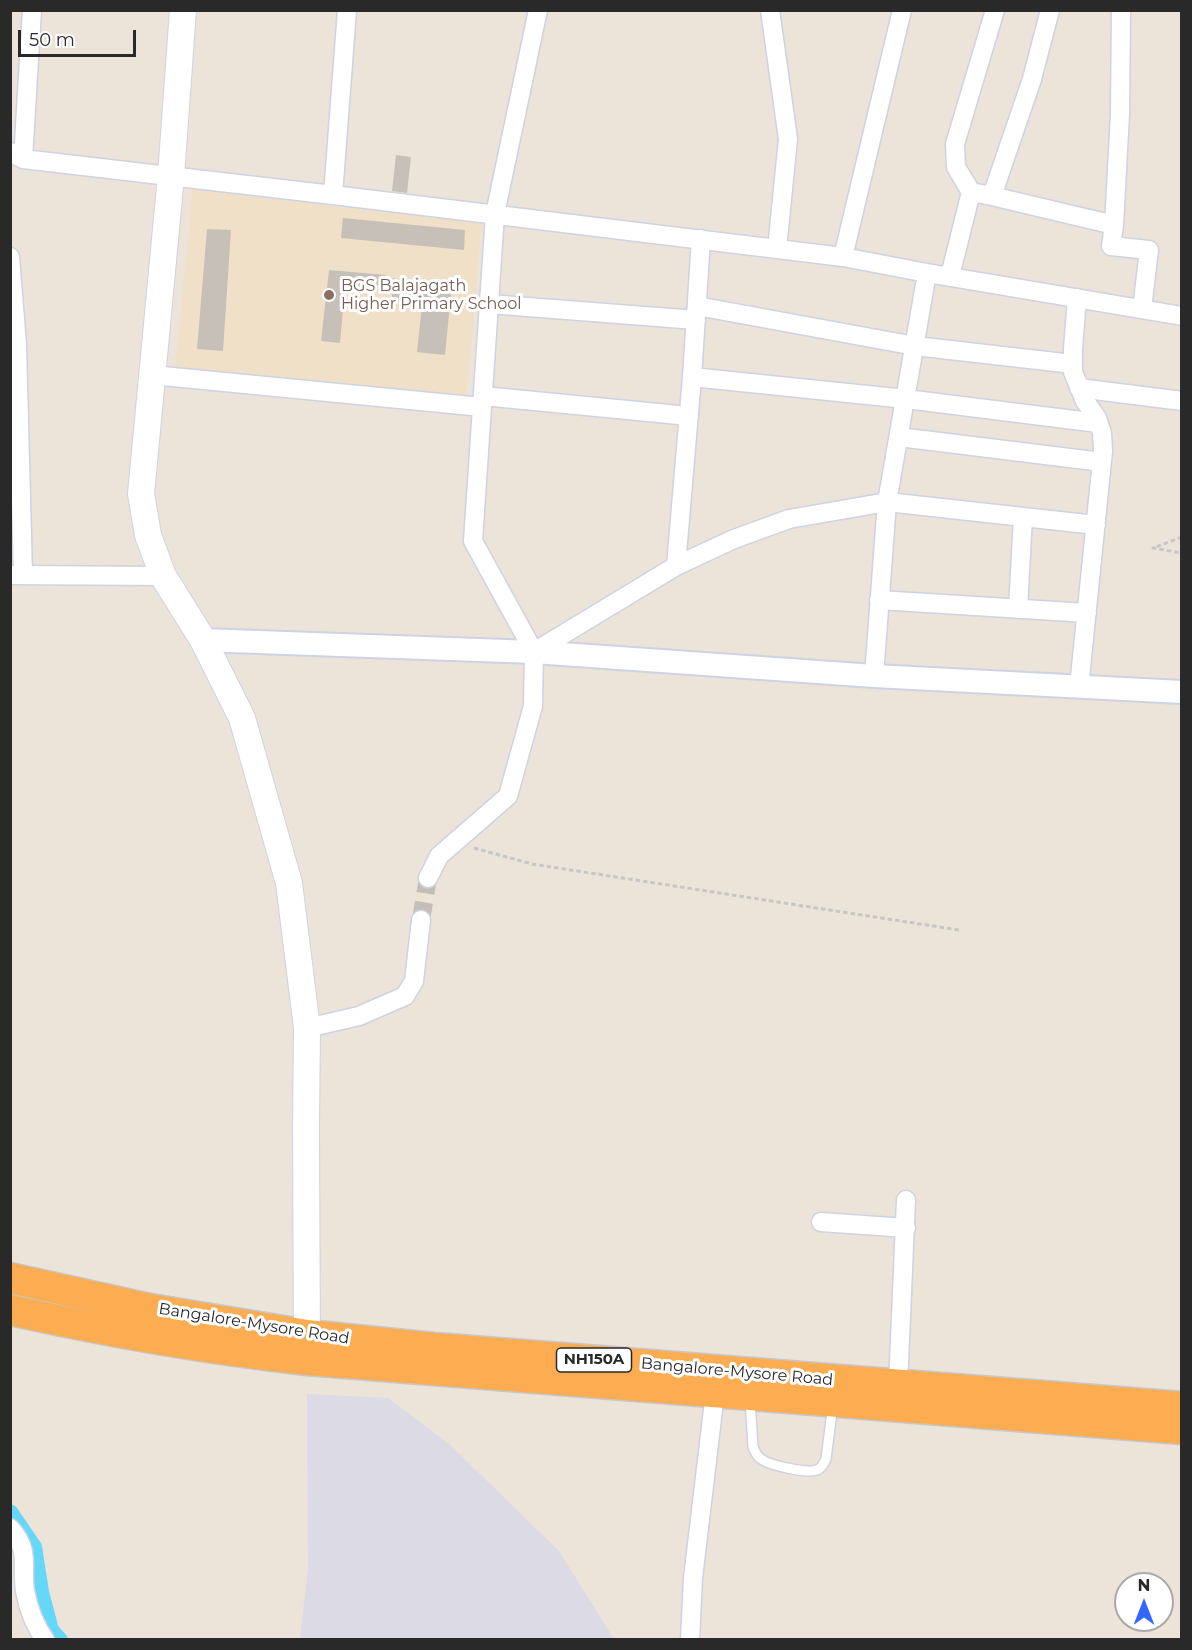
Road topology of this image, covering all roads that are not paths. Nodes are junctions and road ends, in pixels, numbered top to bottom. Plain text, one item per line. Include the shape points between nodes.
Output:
1 (32, 10) edge
2 (183, 10) edge
3 (347, 10) edge
4 (538, 10) edge
5 (770, 10) edge
6 (902, 10) edge
7 (995, 10) edge
8 (1050, 10) edge
9 (1121, 10) edge
10 (16, 156) edge
11 (171, 176) junction
12 (971, 192) junction
13 (333, 195) junction
14 (992, 196) junction
15 (495, 214) junction
16 (1114, 225) junction
17 (701, 240) junction
18 (777, 249) junction
19 (10, 257) edge
20 (843, 257) junction
21 (927, 273) junction
22 (950, 276) junction
23 (1077, 298) junction
24 (489, 304) junction
25 (1142, 309) junction
26 (696, 313) junction
27 (1182, 316) edge
28 (915, 346) junction
29 (1073, 364) junction
30 (152, 375) junction
31 (692, 377) junction
32 (1079, 388) junction
33 (906, 399) junction
34 (482, 401) junction
35 (1182, 401) edge
36 (689, 416) junction
37 (1098, 423) junction
38 (899, 436) junction
39 (1102, 462) junction
40 (887, 502) junction
41 (1023, 517) junction
42 (1096, 525) junction
43 (676, 566) junction
44 (17, 575) edge
45 (163, 576) junction
46 (879, 600) junction
47 (1018, 609) junction
48 (1087, 613) junction
49 (203, 640) junction
50 (534, 652) junction
51 (873, 676) junction
52 (1079, 687) junction
53 (1182, 692) edge
54 (428, 878) tunnel mouth
55 (421, 920) tunnel mouth
56 (307, 1028) junction
57 (906, 1200) dead end
58 (821, 1222) dead end
59 (906, 1228) junction
60 (10, 1278) edge
61 (10, 1310) edge
62 (307, 1348) junction
63 (751, 1384) junction
64 (898, 1385) junction
65 (715, 1392) junction
66 (834, 1402) junction
67 (1182, 1407) edge
68 (1182, 1429) edge
69 (10, 1528) edge
70 (45, 1640) edge
71 (690, 1640) edge

1 - 10 street
2 - 11 main road
3 - 13 street
4 - 15 street
5 - 18 street via 788,139
6 - 20 street
7 - 12 street via 956,144 956,167
8 - 14 street via 1032,79
9 - 16 street
10 - 11 street
11 - 13 street
11 - 30 main road
12 - 14 street
12 - 22 street
13 - 15 street
14 - 16 street
15 - 17 street
15 - 24 street
16 - 25 street via 1111,246 1149,250
17 - 18 street
17 - 26 street
18 - 20 street
19 - 44 street via 17,344
20 - 21 street
21 - 22 street
21 - 28 street
22 - 23 street
23 - 25 street
23 - 29 street
24 - 26 street
24 - 34 street
25 - 27 street
26 - 28 street
26 - 31 street
28 - 29 street
28 - 33 street
29 - 32 street
30 - 34 street
30 - 45 main road via 141,494 148,534
31 - 33 street
31 - 36 street
32 - 35 street
32 - 37 street
33 - 37 street
33 - 38 street
34 - 36 street
34 - 50 street via 473,541
36 - 43 street
37 - 39 street
38 - 39 street
38 - 40 street
39 - 42 street
40 - 41 street
40 - 43 street via 789,519
40 - 46 street
41 - 42 street
41 - 47 street
42 - 48 street
43 - 50 street
44 - 45 street
45 - 49 main road
46 - 47 street
46 - 51 street
47 - 48 street
48 - 52 street
49 - 50 street
49 - 56 main road via 242,718 289,883
50 - 51 street
50 - 54 street via 532,706 508,796 439,856
51 - 52 street
52 - 53 street
55 - 56 street via 414,981 405,996 359,1016
56 - 62 main road
57 - 59 street
58 - 59 street
59 - 64 street
60 - 62 highway, Bangalore-Mysore Road / NH150A
61 - 62 highway, Bangalore-Mysore Road / NH150A via 176,1343
62 - 63 highway, Bangalore-Mysore Road / NH150A via 434,1348
62 - 65 highway, Bangalore-Mysore Road / NH150A
63 - 64 highway, Bangalore-Mysore Road / NH150A
63 - 65 highway, Bangalore-Mysore Road / NH150A
63 - 66 highway, Bangalore-Mysore Road / NH150A
63 - 66 lane via 753,1447 755,1454 770,1464 818,1470 826,1459
64 - 67 highway, Bangalore-Mysore Road / NH150A
65 - 71 street via 693,1578
66 - 68 highway, Bangalore-Mysore Road / NH150A
69 - 70 street via 24,1551 25,1589

